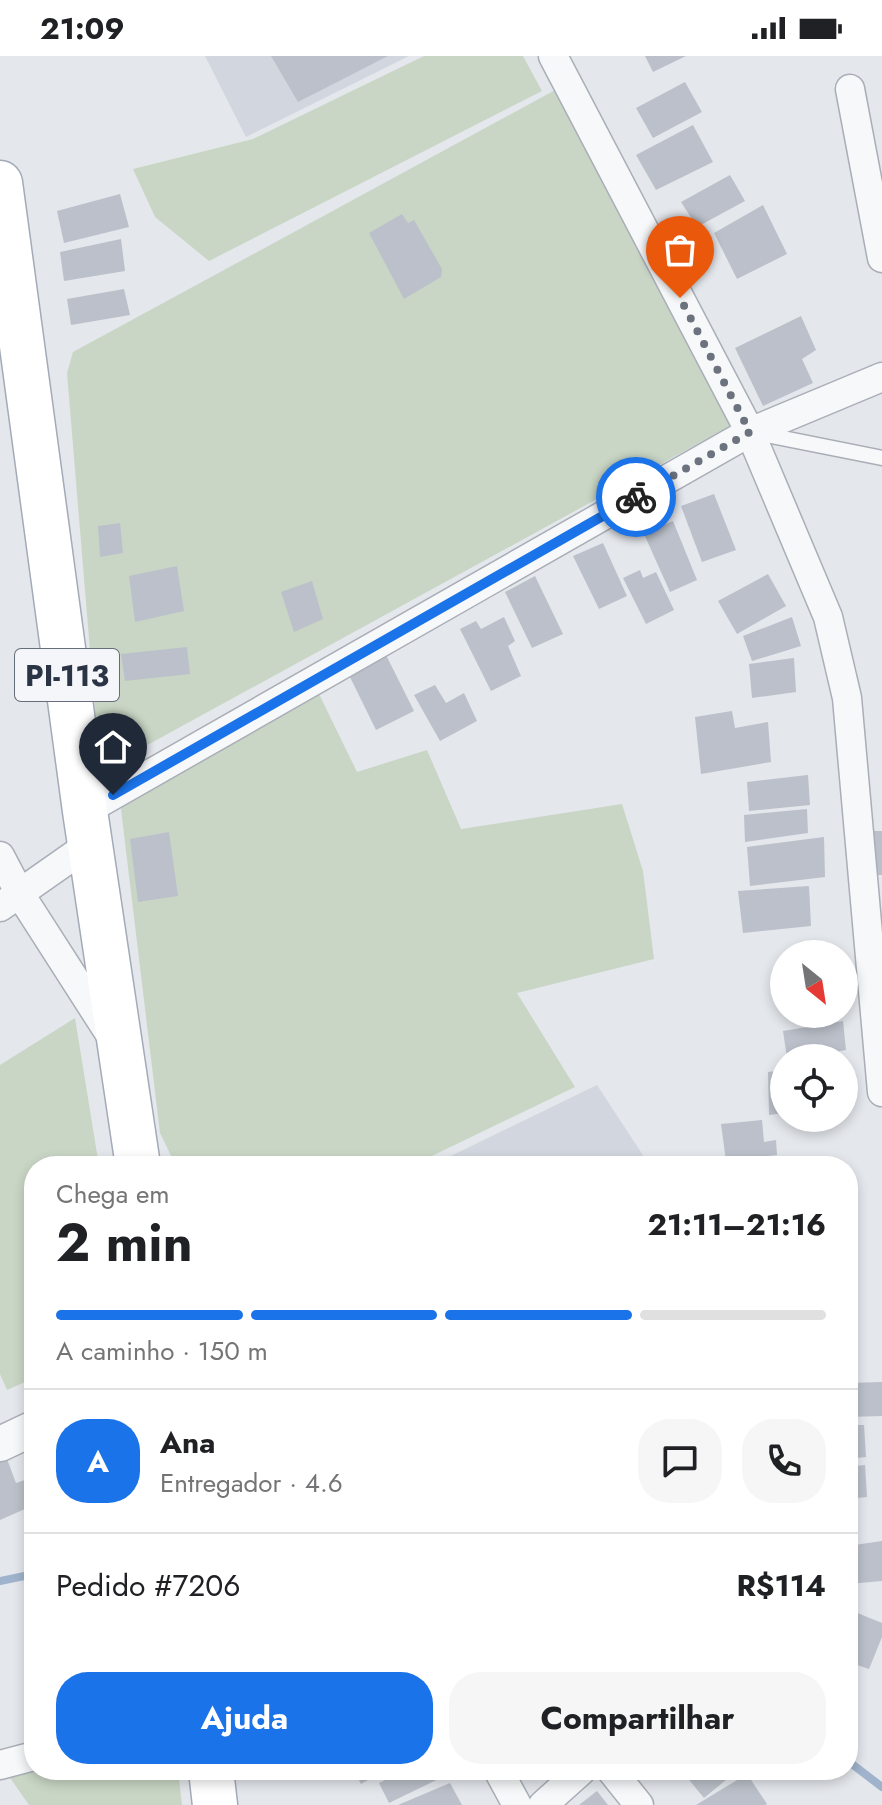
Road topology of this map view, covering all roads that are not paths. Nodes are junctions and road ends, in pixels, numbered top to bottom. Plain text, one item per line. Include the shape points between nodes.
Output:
1 (553, 56) edge
2 (850, 89) dead end
3 (0, 183) edge
4 (882, 258) edge
5 (882, 377) edge
6 (750, 432) junction
7 (882, 458) edge
8 (88, 828) junction
9 (0, 856) edge
10 (10, 901) edge
11 (120, 1051) junction
12 (882, 1092) edge
13 (136, 1156) edge
14 (24, 1433) edge
15 (0, 1444) edge
16 (24, 1759) edge
17 (0, 1765) edge
18 (212, 1780) edge
19 (503, 1780) edge
20 (571, 1780) edge
21 (619, 1780) edge
22 (215, 1805) edge
23 (517, 1805) edge
24 (543, 1805) edge
25 (639, 1805) edge

1 - 6 street
2 - 4 street
3 - 8 main road, PI-113
5 - 6 street
6 - 7 lane
6 - 8 street
6 - 12 street via 828,617 847,698
8 - 10 street
8 - 11 main road, PI-113
9 - 10 street
10 - 11 street
11 - 13 main road, PI-113
14 - 15 street
16 - 17 street
18 - 22 main road
19 - 23 street
20 - 24 street
21 - 25 street

